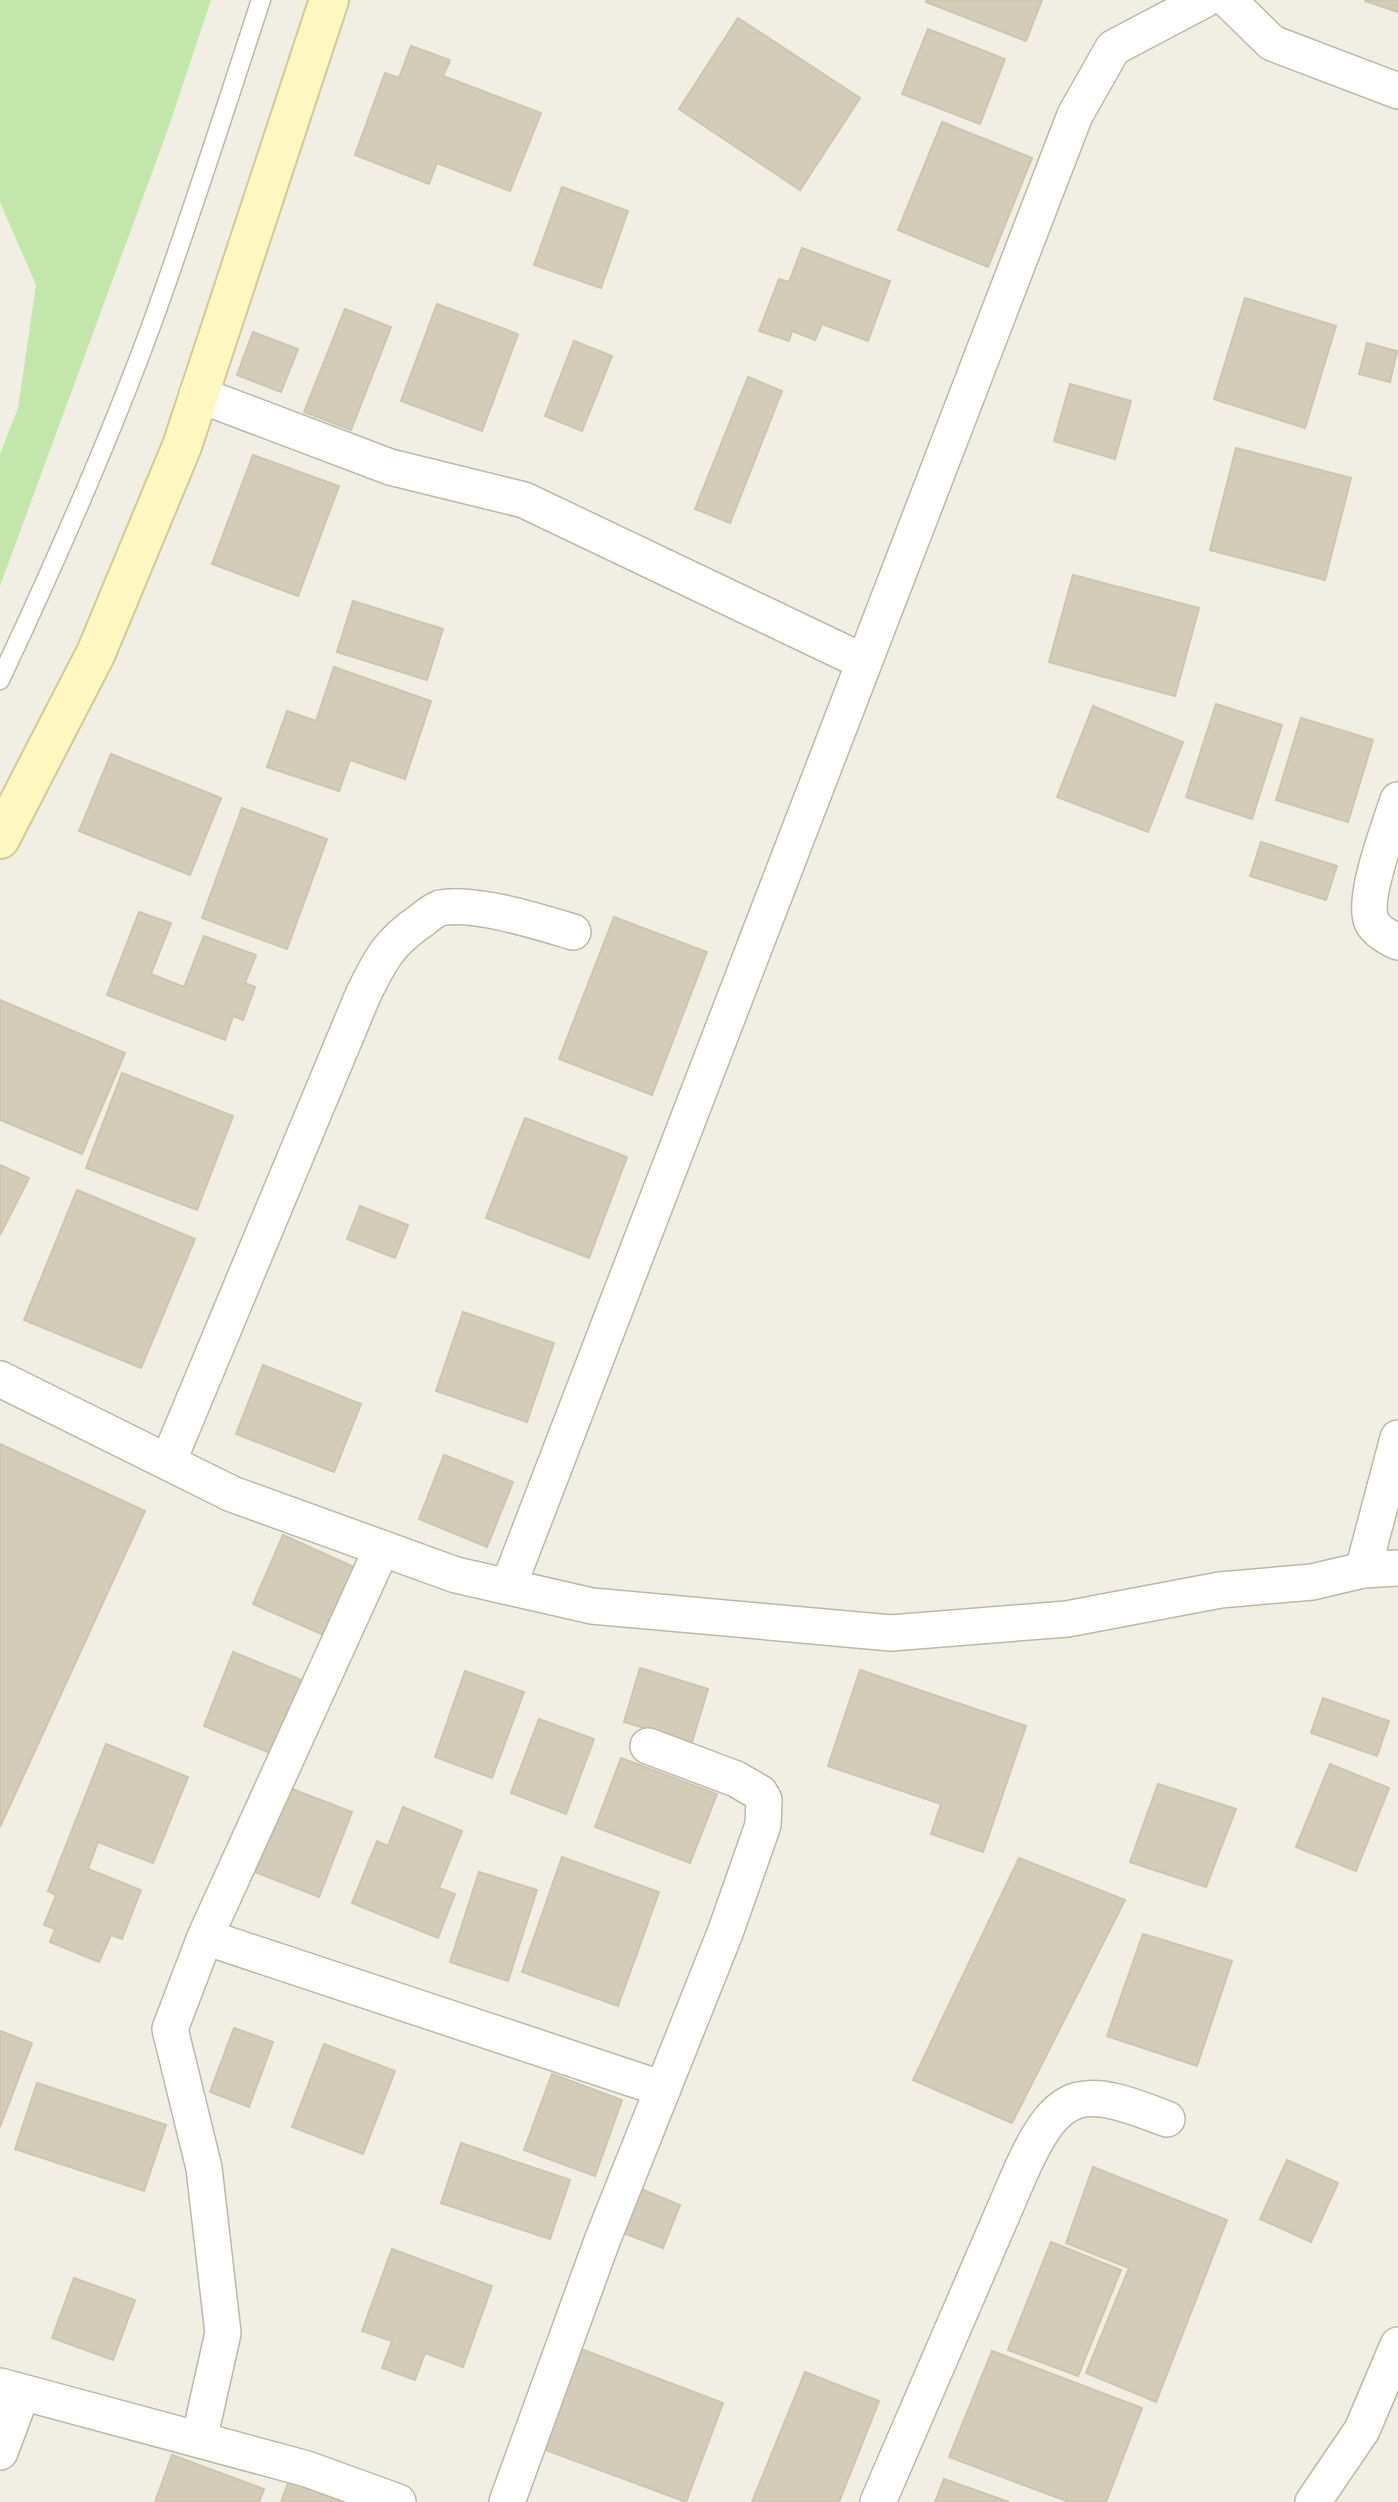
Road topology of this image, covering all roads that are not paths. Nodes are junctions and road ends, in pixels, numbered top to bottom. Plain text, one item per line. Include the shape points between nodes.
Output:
1 (261, 0) edge
2 (329, 0) edge
3 (1204, 0) edge
4 (1228, 0) edge
5 (1398, 91) edge
6 (197, 394) junction
7 (864, 662) junction
8 (0, 680) edge
9 (1398, 800) edge
10 (0, 839) edge
11 (573, 932) dead end
12 (1398, 942) edge
13 (0, 1379) edge
14 (1398, 1438) edge
15 (168, 1462) junction
16 (382, 1548) junction
17 (1398, 1568) edge
18 (1363, 1570) junction
19 (508, 1587) junction
20 (648, 1746) dead end
21 (205, 1937) junction
22 (663, 2089) junction
23 (1167, 2119) dead end
24 (1398, 2345) edge
25 (11, 2390) edge
26 (199, 2440) junction
27 (0, 2452) edge
28 (398, 2502) edge
29 (507, 2502) edge
30 (878, 2502) edge
31 (1313, 2502) edge

1 - 8 lane via 155,317 53,568
2 - 6 main road
3 - 7 street via 1113,48 1075,115
4 - 5 street via 1272,43
6 - 7 street via 390,467 524,500
6 - 10 main road via 182,446 96,653
7 - 19 street
9 - 12 street via 1370,894 1372,921
11 - 15 street via 464,907 438,908 403,932 383,955
13 - 15 street
14 - 18 street
15 - 16 street via 232,1494
16 - 19 street via 456,1575
16 - 21 street
17 - 18 street
18 - 19 street via 1312,1582 1220,1590 1067,1619 891,1633 592,1606
20 - 22 street via 736,1779 764,1800 763,1825
21 - 22 street
21 - 26 street via 170,2029 204,2168 223,2333
22 - 29 street
23 - 30 street via 1103,2098 1084,2097 1066,2104 1048,2120 1031,2147
24 - 31 street via 1362,2430
25 - 26 street
25 - 27 street
26 - 28 street via 307,2469

